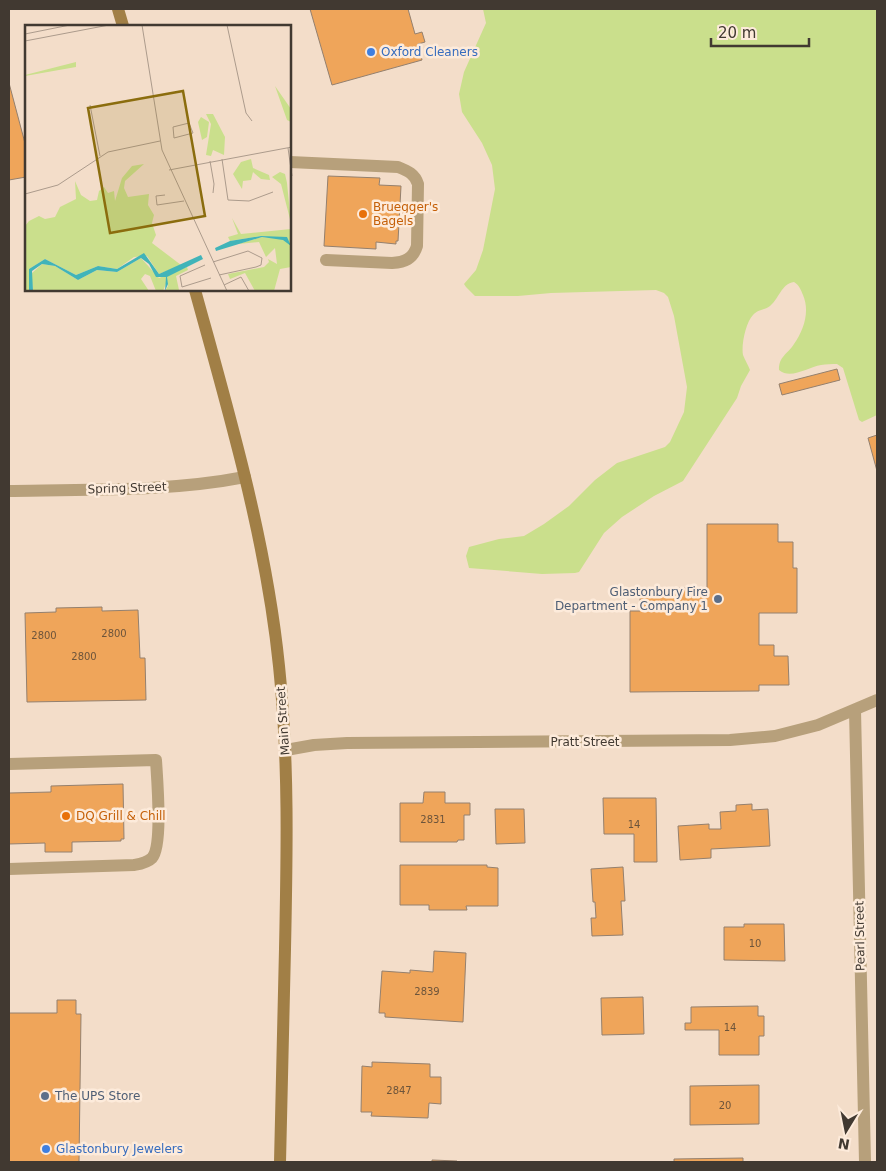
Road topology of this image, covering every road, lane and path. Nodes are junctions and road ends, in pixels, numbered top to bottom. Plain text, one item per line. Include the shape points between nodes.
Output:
1 (118, 9) edge
2 (123, 25) edge
3 (291, 162) edge
4 (326, 260) dead end
5 (195, 291) edge
6 (245, 477) junction
7 (9, 491) edge
8 (877, 700) edge
9 (855, 710) junction
10 (286, 750) junction
11 (9, 764) edge
12 (9, 869) edge
13 (280, 1162) edge
14 (865, 1162) edge

1 - 2 main road
3 - 4 street via 398,167 416,177 418,246 409,259 392,263
5 - 6 main road, Main Street
6 - 7 street, Spring Street via 183,486
6 - 10 main road, Main Street via 268,589 279,664
8 - 9 street, Pratt Street
9 - 10 street, Pratt Street via 818,725 775,736 730,740 347,743
9 - 14 street, Pearl Street
10 - 13 main road, Main Street via 288,815
11 - 12 street via 156,760 158,836 153,857 134,865

